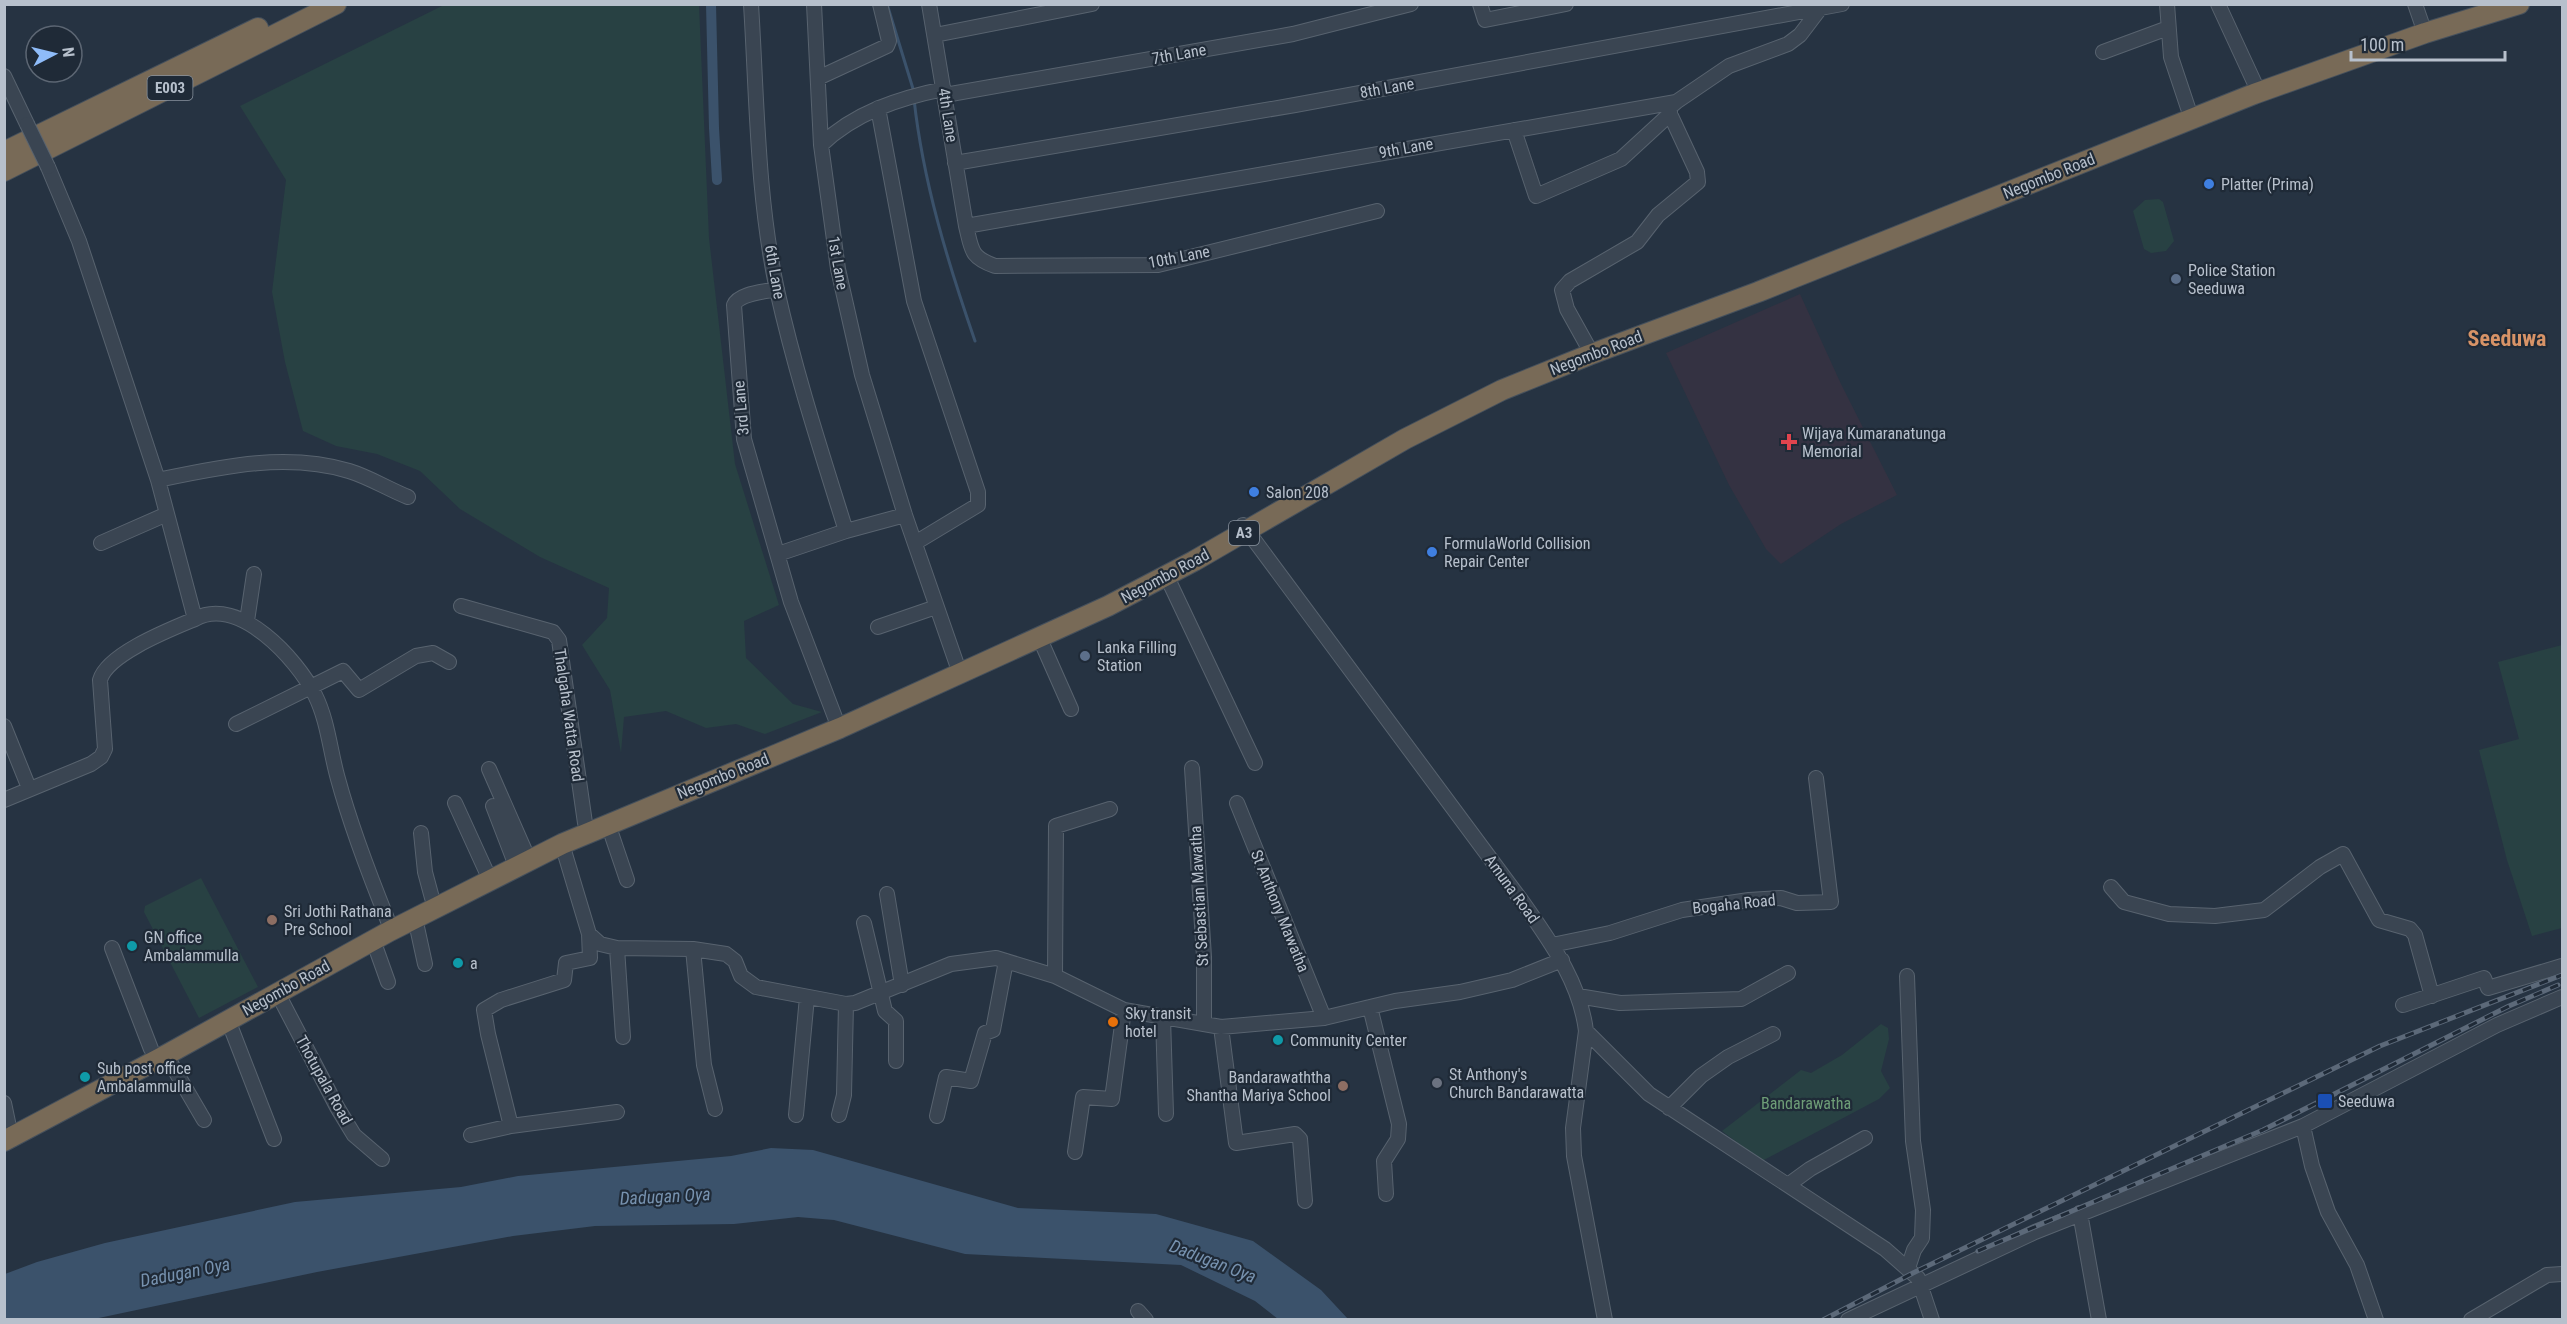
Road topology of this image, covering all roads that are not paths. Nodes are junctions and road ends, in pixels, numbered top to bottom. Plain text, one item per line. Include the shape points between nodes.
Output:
1 (307, 4) edge
2 (336, 4) edge
3 (752, 4) edge
4 (814, 4) edge
5 (880, 4) edge
6 (929, 4) edge
7 (1092, 4) edge
8 (1411, 4) edge
9 (1480, 4) edge
10 (1566, 4) edge
11 (1842, 4) edge
12 (2167, 4) edge
13 (2218, 4) edge
14 (2415, 4) edge
15 (2481, 4) edge
16 (2519, 4) edge
17 (1819, 10) junction
18 (2168, 28) junction
19 (2424, 29) junction
20 (935, 35) junction
21 (2103, 52) dead end
22 (4, 76) edge
23 (818, 78) junction
24 (2256, 84) junction
25 (944, 92) junction
26 (878, 108) junction
27 (1673, 108) junction
28 (2188, 108) junction
29 (1514, 130) junction
30 (821, 145) junction
31 (4, 152) edge
32 (955, 163) junction
33 (4, 171) edge
34 (1377, 211) dead end
35 (966, 226) junction
36 (777, 289) junction
37 (1587, 345) junction
38 (158, 480) junction
39 (408, 497) dead end
40 (166, 514) junction
41 (905, 514) junction
42 (1244, 528) junction
43 (846, 531) junction
44 (101, 543) dead end
45 (915, 543) junction
46 (778, 554) junction
47 (254, 574) dead end
48 (1167, 577) junction
49 (460, 606) dead end
50 (936, 607) junction
51 (195, 619) junction
52 (248, 621) junction
53 (878, 627) dead end
54 (1040, 639) junction
55 (449, 662) dead end
56 (957, 665) junction
57 (310, 686) junction
58 (1071, 709) dead end
59 (836, 720) junction
60 (236, 724) dead end
61 (4, 726) edge
62 (1255, 763) dead end
63 (1192, 768) dead end
64 (489, 769) dead end
65 (1816, 777) dead end
66 (29, 788) junction
67 (4, 800) edge
68 (455, 803) dead end
69 (1237, 803) dead end
70 (493, 806) dead end
71 (1110, 809) dead end
72 (585, 823) junction
73 (609, 824) junction
74 (421, 833) dead end
75 (562, 844) junction
76 (519, 855) junction
77 (486, 871) junction
78 (627, 880) dead end
79 (2112, 887) dead end
80 (887, 894) dead end
81 (432, 898) junction
82 (415, 918) junction
83 (388, 921) junction
84 (864, 923) dead end
85 (589, 934) junction
86 (373, 940) junction
87 (1552, 945) junction
88 (112, 948) dead end
89 (617, 948) junction
90 (693, 949) junction
91 (1562, 960) junction
92 (1006, 961) junction
93 (425, 964) dead end
94 (2562, 966) edge
95 (1788, 973) dead end
96 (1055, 976) junction
97 (1907, 976) dead end
98 (388, 982) dead end
99 (902, 985) junction
100 (278, 992) junction
101 (881, 992) junction
102 (1578, 996) junction
103 (2432, 996) junction
104 (807, 997) junction
105 (2562, 997) edge
106 (846, 1004) junction
107 (2403, 1005) dead end
108 (1370, 1007) junction
109 (1124, 1010) junction
110 (1163, 1018) junction
111 (1324, 1018) junction
112 (228, 1020) junction
113 (1204, 1024) junction
114 (1221, 1027) junction
115 (1586, 1031) junction
116 (1773, 1034) dead end
117 (623, 1037) dead end
118 (158, 1052) junction
119 (896, 1061) dead end
120 (4, 1103) edge
121 (1669, 1108) junction
122 (715, 1109) dead end
123 (617, 1112) dead end
124 (1166, 1114) dead end
125 (796, 1115) dead end
126 (839, 1115) dead end
127 (937, 1116) dead end
128 (204, 1120) dead end
129 (511, 1125) junction
130 (2303, 1126) junction
131 (6, 1133) edge
132 (471, 1135) dead end
133 (274, 1138) dead end
134 (1865, 1138) dead end
135 (1075, 1152) dead end
136 (382, 1159) dead end
137 (1788, 1185) junction
138 (1386, 1194) dead end
139 (1305, 1201) dead end
140 (2080, 1214) junction
141 (1908, 1268) junction
142 (2562, 1274) edge
143 (1921, 1285) junction
144 (1605, 1320) edge
145 (1848, 1320) edge
146 (1932, 1320) edge
147 (2098, 1320) edge
148 (2376, 1320) edge
149 (2471, 1320) edge

1 - 31 highway, E003
2 - 33 highway, E003
3 - 36 street, 6th Lane via 761,183
4 - 23 street, 1st Lane
5 - 23 street via 887,46
6 - 20 street, 4th Lane
7 - 20 street
8 - 25 street, 7th Lane via 1293,34
9 - 10 street via 1485,20
11 - 17 street, 8th Lane
12 - 18 street
13 - 24 street
14 - 19 street
15 - 19 highway, Negombo Road / A3
16 - 19 highway, Negombo Road / A3
17 - 27 street, 9th Lane via 1788,44 1729,66
17 - 32 street, 8th Lane
18 - 21 street
18 - 28 street via 2171,57
19 - 24 highway, Negombo Road / A3
19 - 42 highway, Negombo Road / A3 via 1502,390
20 - 25 street, 4th Lane
22 - 38 street, bridge via 80,241
23 - 30 street, 1st Lane
24 - 28 highway, Negombo Road / A3
25 - 26 street, 7th Lane via 920,94
25 - 32 street, 4th Lane
26 - 30 street, 7th Lane via 839,129
26 - 45 street via 914,301 978,492 978,505
27 - 29 street, 9th Lane
27 - 29 street via 1621,159 1536,196
27 - 37 street via 1698,182 1658,214 1637,242 1570,280 1562,290 1567,309
28 - 37 highway, Negombo Road / A3 via 1755,282
29 - 35 street, 9th Lane
30 - 41 street, 1st Lane via 838,269 852,333
32 - 35 street, 4th Lane
34 - 35 street, 10th Lane via 1158,265 995,266 978,260
36 - 43 street, 6th Lane
36 - 46 street, 3rd Lane via 741,297 734,306 744,439
37 - 42 highway, Negombo Road / A3 via 1499,380 1420,420
38 - 39 street via 239,464 300,463 348,471
38 - 40 street
40 - 44 street
40 - 51 street
41 - 43 street
41 - 45 street, 1st Lane
42 - 48 highway, Negombo Road / A3
42 - 56 highway, Negombo Road / A3 via 1106,598
42 - 87 street, Amuna Road
43 - 46 street
45 - 50 street, 1st Lane
46 - 59 street, 3rd Lane via 791,602
47 - 52 street
48 - 54 highway, Negombo Road / A3
48 - 62 street
49 - 72 street, Thalgaha Watta Road via 553,632 559,640
50 - 53 street
50 - 56 street, 1st Lane
51 - 52 street via 204,614
51 - 66 street via 157,634 109,664 100,680 105,749 101,757 61,778
52 - 57 street via 270,639
54 - 58 street
54 - 73 highway, Negombo Road / A3
55 - 57 street via 433,653 416,656 359,690 343,671
56 - 59 highway, Negombo Road / A3
57 - 60 street
57 - 83 street via 360,852
59 - 72 highway, Negombo Road / A3
61 - 66 street
63 - 113 street, St Sebastian Mawatha via 1204,957
64 - 76 street
65 - 87 street, Bogaha Road via 1831,902 1797,903 1781,898 1682,910 1610,933
66 - 67 street
68 - 77 street
69 - 111 street, St Anthony Mawatha
70 - 76 street
71 - 96 street via 1056,826
72 - 76 highway, Negombo Road / A3
73 - 75 highway, Negombo Road / A3
73 - 78 street
74 - 81 street
75 - 82 highway, Negombo Road / A3
75 - 85 street
76 - 77 highway, Negombo Road / A3
77 - 81 highway, Negombo Road / A3
79 - 103 street via 2124,902 2169,914 2215,916 2264,910 2343,854 2379,920 2410,928 2415,935
80 - 99 street
81 - 83 highway, Negombo Road / A3
82 - 86 highway, Negombo Road / A3
82 - 93 street
83 - 118 highway, Negombo Road / A3
84 - 101 street
85 - 89 street via 600,944
85 - 129 street via 590,958 566,963 564,980 501,1000 484,1010
86 - 98 street
86 - 100 highway, Negombo Road / A3
87 - 91 street, Amuna Road
88 - 118 street
89 - 90 street
89 - 117 street
90 - 104 street via 726,954 735,961 741,976 756,987
90 - 122 street via 704,1065
91 - 102 street, Amuna Road
91 - 108 street via 1512,980
92 - 96 street
92 - 99 street via 996,958 951,964
92 - 127 street via 993,1030 985,1033 971,1081 946,1077
94 - 103 street via 2488,988 2484,978
95 - 102 street via 1741,999 1620,1003
96 - 109 street
97 - 141 street via 1913,1141 1923,1210 1922,1238
99 - 101 street
100 - 112 highway, Negombo Road / A3
100 - 136 street, Thotupala Road via 354,1135
101 - 106 street
101 - 119 street via 887,1015 896,1021
102 - 115 street, Amuna Road
103 - 107 street
104 - 106 street
104 - 125 street
105 - 130 street via 2497,1025
106 - 126 street
108 - 111 street
108 - 138 street via 1399,1124 1398,1139 1384,1161
109 - 110 street
109 - 135 street via 1112,1099 1083,1097
110 - 113 street
110 - 124 street
111 - 114 street
112 - 118 highway, Negombo Road / A3
112 - 133 street
113 - 114 street
114 - 139 street via 1236,1143 1295,1134 1300,1139
115 - 121 street via 1649,1094
115 - 144 street, Amuna Road via 1573,1145
116 - 121 street via 1701,1076
118 - 128 street
118 - 131 highway, Negombo Road / A3
120 - 131 street
121 - 137 street
123 - 129 street
129 - 132 street
130 - 140 street
130 - 148 street via 2328,1212 2357,1265
134 - 137 street
137 - 141 street
140 - 143 street
140 - 147 street
141 - 143 street
142 - 149 street via 2547,1275
143 - 145 street
143 - 146 street

